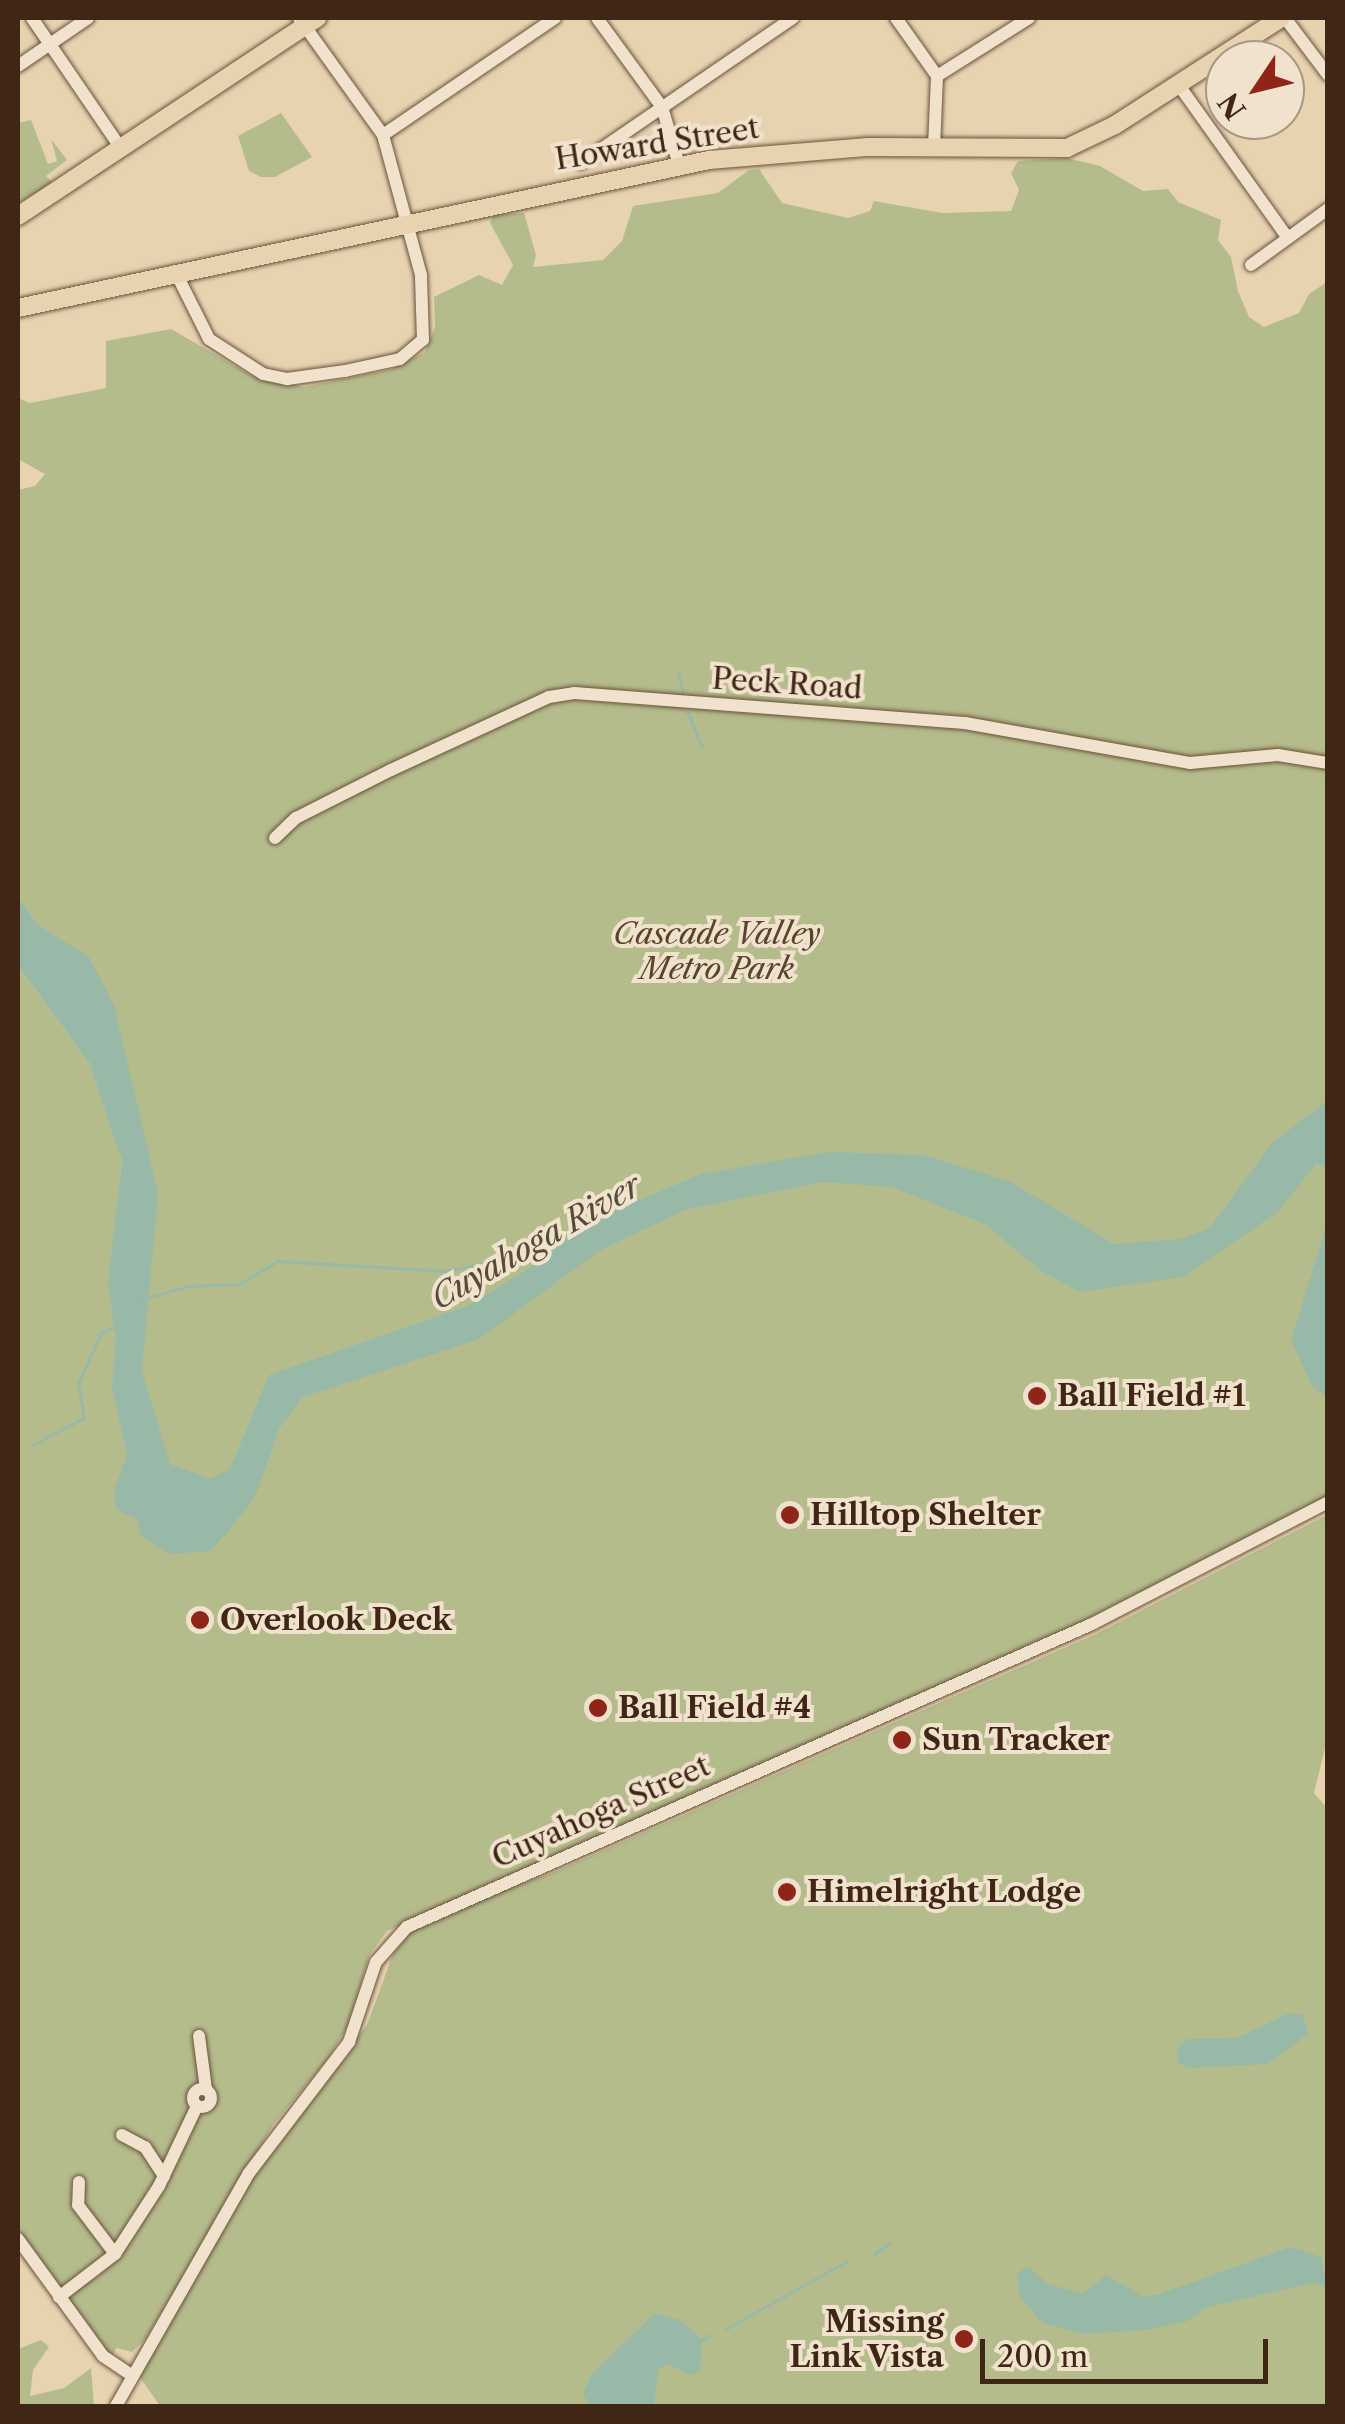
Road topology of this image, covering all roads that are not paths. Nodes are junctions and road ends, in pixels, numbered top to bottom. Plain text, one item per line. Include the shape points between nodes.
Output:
1 (32, 18) edge
2 (88, 18) edge
3 (555, 18) edge
4 (597, 18) edge
5 (793, 18) edge
6 (896, 18) edge
7 (1029, 18) edge
8 (1283, 18) edge
9 (307, 20) edge
10 (50, 44) junction
11 (18, 66) edge
12 (1328, 75) edge
13 (938, 76) junction
14 (1178, 84) junction
15 (662, 107) junction
16 (383, 134) junction
17 (934, 149) junction
18 (122, 150) junction
19 (581, 163) dead end
20 (679, 165) junction
21 (1328, 210) edge
22 (18, 216) edge
23 (406, 222) junction
24 (1288, 238) junction
25 (1250, 265) dead end
26 (175, 271) junction
27 (18, 308) edge
28 (1328, 763) edge
29 (275, 838) dead end
30 (1328, 1502) edge
31 (199, 2036) dead end
32 (122, 2135) dead end
33 (164, 2176) junction
34 (79, 2182) dead end
35 (18, 2240) edge
36 (116, 2254) junction
37 (59, 2297) junction
38 (130, 2374) junction
39 (116, 2406) edge

1 - 10 street
2 - 10 street
3 - 16 street
4 - 15 street
5 - 15 street
6 - 13 street
7 - 13 street
8 - 12 street
8 - 14 main road, Howard Street
9 - 16 street
9 - 18 main road
10 - 11 street
10 - 18 street
13 - 17 street
14 - 17 main road, Howard Street via 1067,148
14 - 24 street
15 - 19 street
15 - 20 street
16 - 23 street
17 - 20 main road, Howard Street via 814,149
18 - 22 main road
20 - 23 main road, Howard Street
21 - 24 street
23 - 26 main road, Howard Street
23 - 26 street via 426,308 423,340 400,359 345,371 287,379 239,364 192,314
24 - 25 street
26 - 27 main road, Howard Street
28 - 29 street, Peck Road via 1278,756 1190,763 965,722 574,693 550,697 392,770 296,818
30 - 38 street, Cuyahoga Street via 1075,1632 407,1928 376,1962 350,2042 249,2173
31 - 33 street via 206,2089 193,2094 197,2106
32 - 33 street via 145,2147
33 - 36 street
34 - 36 street via 78,2204
35 - 37 street
36 - 37 street
37 - 38 street via 110,2364
38 - 39 street, Cuyahoga Street

